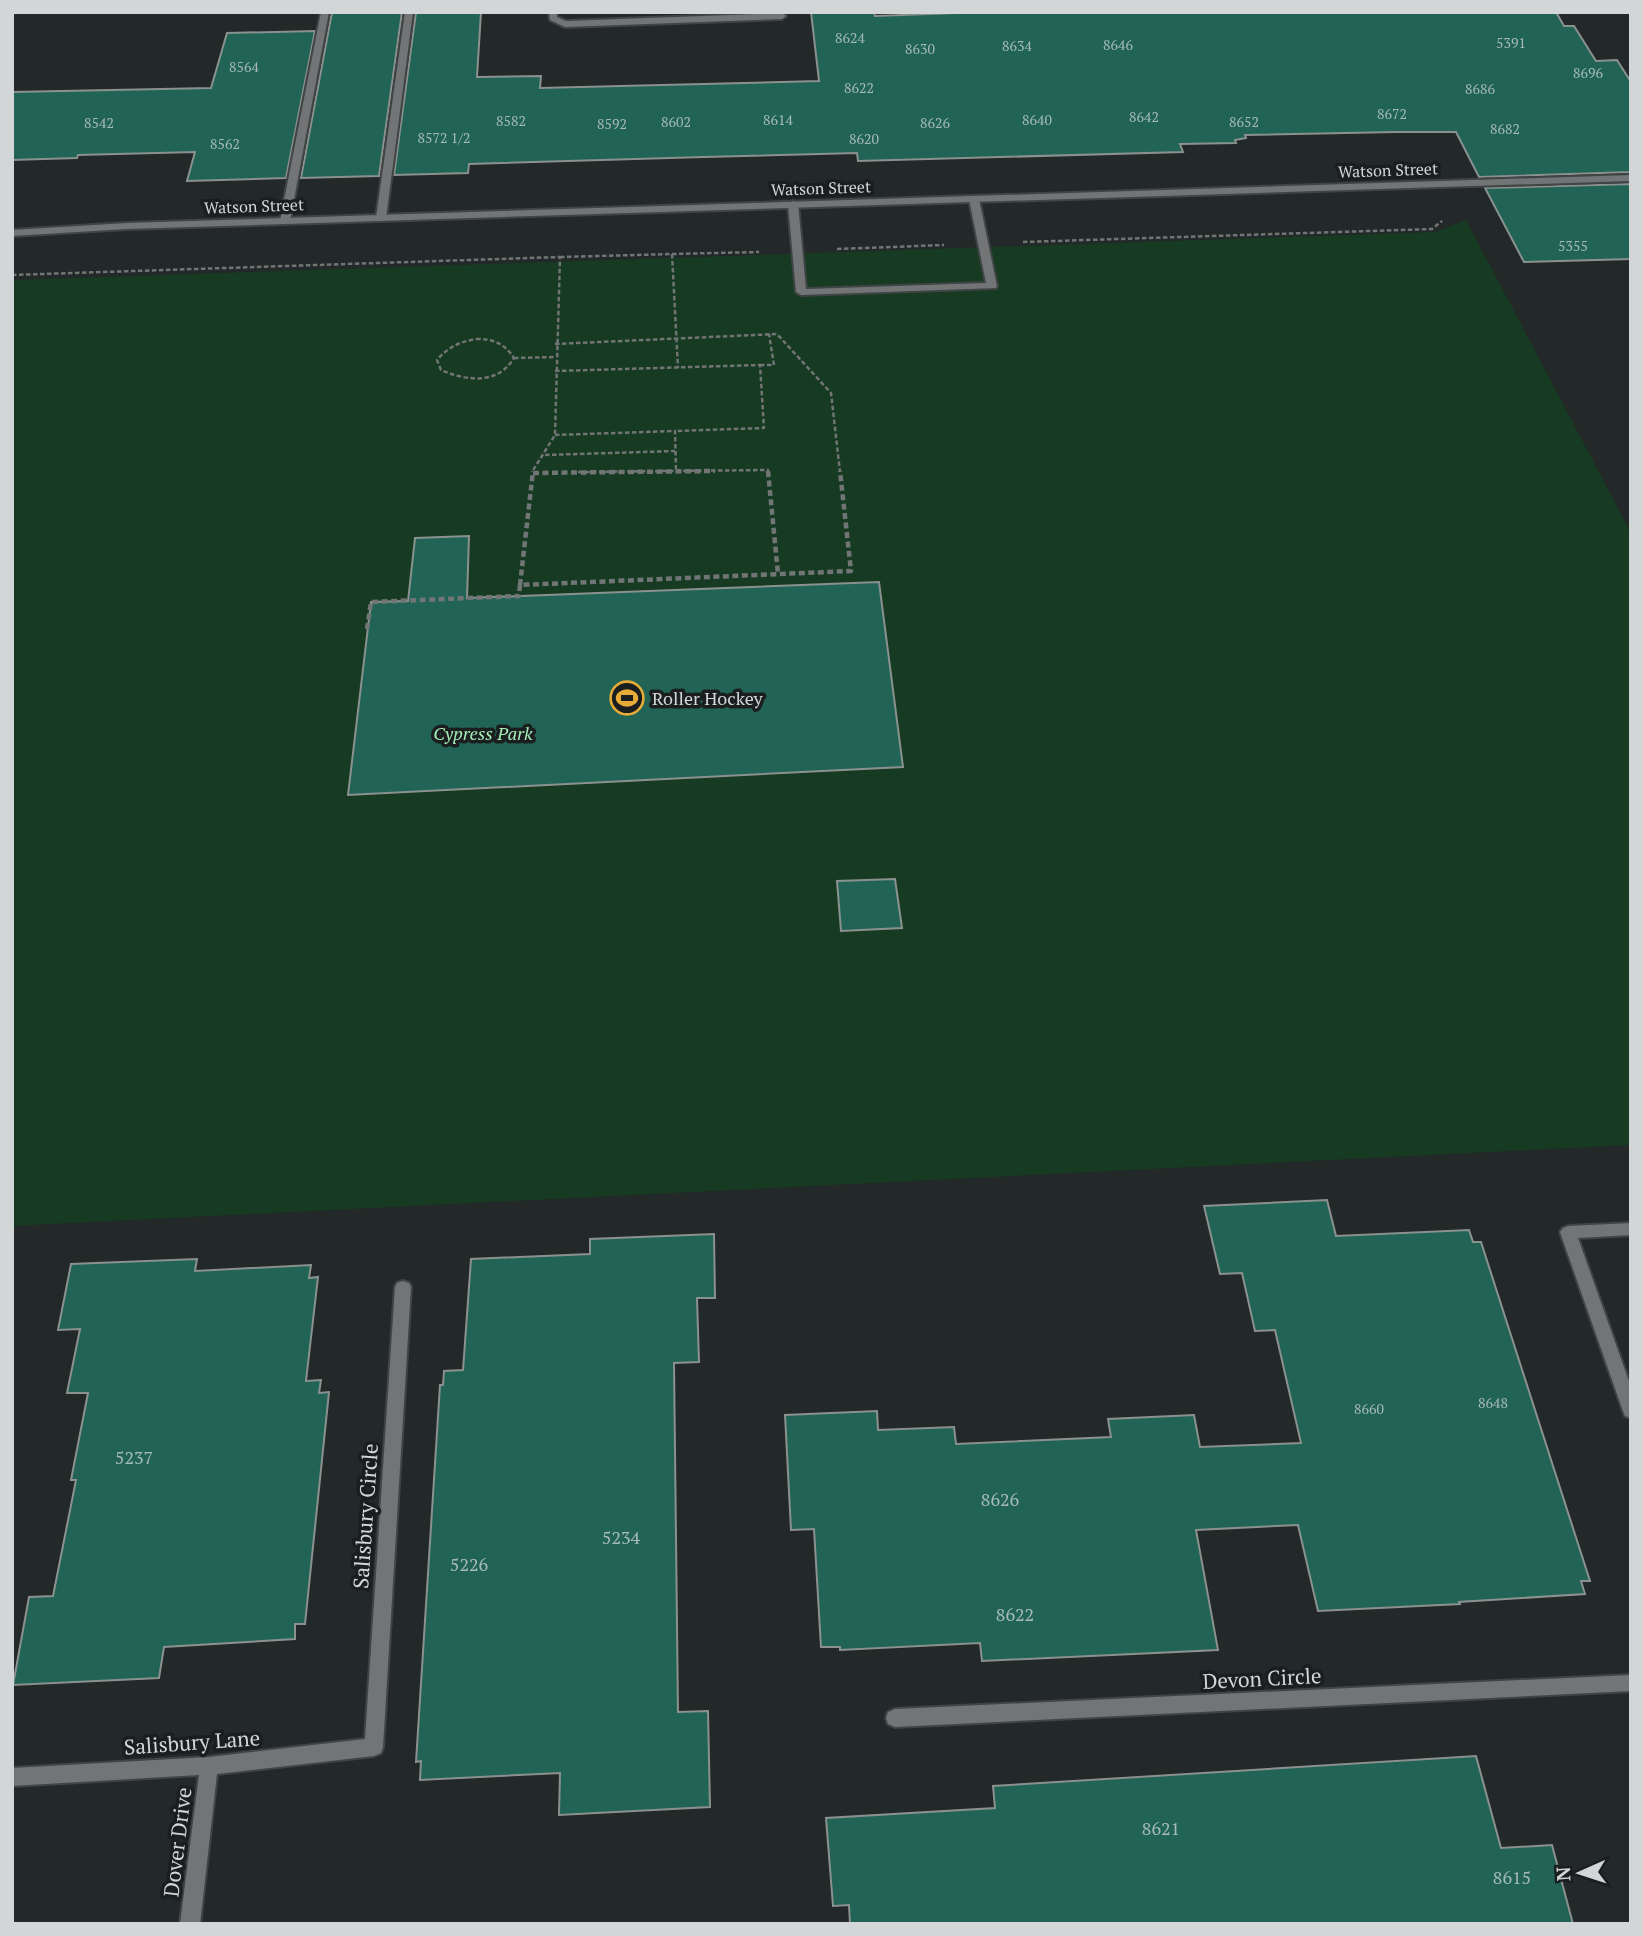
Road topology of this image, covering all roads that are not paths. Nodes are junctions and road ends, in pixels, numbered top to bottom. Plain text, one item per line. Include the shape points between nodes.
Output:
1 (325, 12) edge
2 (410, 12) edge
3 (553, 12) edge
4 (782, 16) dead end
5 (1631, 178) edge
6 (974, 199) junction
7 (793, 204) junction
8 (381, 218) junction
9 (285, 221) junction
10 (12, 233) edge
11 (1631, 1229) edge
12 (402, 1287) dead end
13 (1631, 1411) edge
14 (1631, 1683) edge
15 (895, 1718) dead end
16 (374, 1747) joint
17 (209, 1766) junction
18 (12, 1777) edge
19 (190, 1924) edge

1 - 9 street
2 - 8 street
3 - 4 street via 553,18 565,24
5 - 6 street, Watson Street
6 - 7 street, Watson Street
6 - 7 street via 992,286 801,292
7 - 8 street, Watson Street
8 - 9 street, Watson Street
9 - 10 street, Watson Street
11 - 13 street via 1568,1232
12 - 16 street, Salisbury Circle
14 - 15 street, Devon Circle
16 - 17 street, Salisbury Lane
17 - 18 street, Salisbury Lane
17 - 19 street, Dover Drive

